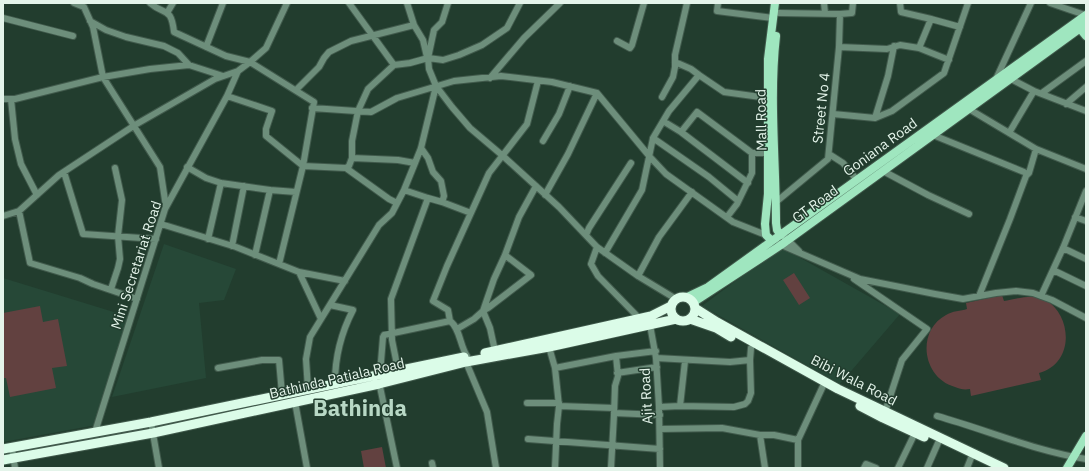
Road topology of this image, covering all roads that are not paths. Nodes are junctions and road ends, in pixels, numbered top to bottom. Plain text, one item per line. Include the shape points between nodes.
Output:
1 (150, 3) edge
2 (173, 3) edge
3 (223, 3) edge
4 (287, 3) edge
5 (349, 3) edge
6 (407, 3) edge
7 (448, 3) edge
8 (520, 3) edge
9 (560, 3) edge
10 (644, 3) edge
11 (687, 3) edge
12 (718, 3) edge
13 (775, 3) edge
14 (779, 3) edge
15 (824, 3) edge
16 (853, 3) edge
17 (900, 3) edge
18 (968, 3) edge
19 (1031, 3) edge
20 (1050, 3) edge
21 (78, 4) edge
22 (167, 13) junction
23 (824, 13) junction
24 (840, 14) junction
25 (1086, 15) edge
26 (776, 16) junction
27 (3, 18) edge
28 (930, 19) junction
29 (90, 21) junction
30 (414, 25) junction
31 (1080, 25) edge
32 (960, 27) junction
33 (73, 36) dead end
34 (372, 36) junction
35 (1086, 36) edge
36 (617, 41) dead end
37 (894, 46) junction
38 (206, 47) junction
39 (839, 47) junction
40 (919, 48) junction
41 (428, 58) junction
42 (948, 60) junction
43 (1086, 61) edge
44 (250, 62) junction
45 (675, 62) junction
46 (189, 65) junction
47 (394, 65) junction
48 (238, 71) junction
49 (699, 75) junction
50 (223, 76) junction
51 (104, 77) junction
52 (490, 78) junction
53 (996, 79) junction
54 (1011, 79) junction
55 (538, 81) junction
56 (436, 86) junction
57 (570, 86) junction
58 (1086, 87) edge
59 (296, 90) junction
60 (1034, 91) junction
61 (597, 93) junction
62 (1042, 93) junction
63 (227, 96) junction
64 (662, 96) dead end
65 (768, 98) junction
66 (3, 99) edge
67 (11, 99) junction
68 (1066, 104) junction
69 (312, 108) junction
70 (969, 109) junction
71 (358, 111) junction
72 (1086, 111) edge
73 (833, 114) junction
74 (875, 118) junction
75 (663, 121) junction
76 (134, 125) junction
77 (681, 132) junction
78 (931, 132) junction
79 (1009, 134) junction
80 (653, 138) junction
81 (544, 141) dead end
82 (421, 148) junction
83 (1036, 149) junction
84 (752, 153) junction
85 (767, 153) junction
86 (829, 154) junction
87 (503, 156) junction
88 (650, 157) junction
89 (352, 158) junction
90 (415, 163) junction
91 (631, 163) dead end
92 (303, 166) junction
93 (187, 167) junction
94 (115, 168) dead end
95 (346, 168) junction
96 (1086, 169) edge
97 (883, 171) junction
98 (64, 172) junction
99 (1024, 172) dead end
100 (857, 180) junction
101 (221, 183) junction
102 (748, 184) junction
103 (244, 186) junction
104 (536, 186) junction
105 (270, 190) junction
106 (404, 190) junction
107 (1086, 190) edge
108 (296, 192) junction
109 (692, 192) junction
110 (37, 195) junction
111 (545, 195) junction
112 (428, 198) junction
113 (737, 200) junction
114 (442, 202) junction
115 (776, 202) junction
116 (397, 203) junction
117 (166, 207) junction
118 (19, 212) junction
119 (471, 213) junction
120 (969, 214) dead end
121 (3, 216) edge
122 (727, 217) junction
123 (1075, 217) junction
124 (1086, 221) edge
125 (161, 224) junction
126 (586, 235) junction
127 (118, 236) junction
128 (769, 238) junction
129 (156, 239) junction
130 (208, 239) junction
131 (783, 240) junction
132 (232, 246) junction
133 (597, 247) junction
134 (1063, 248) junction
135 (605, 253) junction
136 (255, 255) junction
137 (505, 255) junction
138 (1086, 259) edge
139 (279, 264) junction
140 (841, 270) junction
141 (1053, 270) junction
142 (300, 272) junction
143 (638, 276) junction
144 (345, 281) junction
145 (1086, 286) edge
146 (111, 289) junction
147 (979, 296) junction
148 (1041, 296) junction
149 (138, 298) junction
150 (673, 302) junction
151 (692, 303) junction
152 (330, 305) junction
153 (483, 311) junction
154 (639, 318) junction
155 (1086, 318) edge
156 (321, 319) junction
157 (676, 319) junction
158 (690, 319) junction
159 (450, 321) junction
160 (650, 325) junction
161 (457, 329) junction
162 (393, 334) junction
163 (549, 347) junction
164 (751, 348) junction
165 (495, 351) junction
166 (656, 351) junction
167 (616, 356) junction
168 (656, 358) junction
169 (467, 359) junction
170 (686, 360) junction
171 (750, 360) junction
172 (657, 367) junction
173 (218, 368) dead end
174 (555, 368) junction
175 (398, 370) junction
176 (617, 373) junction
177 (379, 377) junction
178 (335, 383) junction
179 (823, 386) junction
180 (308, 389) junction
181 (282, 394) junction
182 (295, 402) junction
183 (527, 403) dead end
184 (559, 405) junction
185 (680, 406) junction
186 (659, 407) junction
187 (614, 410) junction
188 (660, 415) junction
189 (884, 415) junction
190 (937, 416) dead end
191 (151, 422) junction
192 (660, 429) junction
193 (95, 432) junction
194 (153, 432) junction
195 (915, 433) junction
196 (760, 435) junction
197 (1086, 436) edge
198 (528, 439) dead end
199 (798, 440) junction
200 (556, 441) junction
201 (938, 443) junction
202 (612, 445) junction
203 (7, 449) edge
204 (660, 449) junction
205 (1073, 457) junction
206 (971, 458) junction
207 (1086, 459) edge
208 (3, 460) edge
209 (14, 463) edge
210 (3, 464) edge
211 (159, 468) edge
212 (307, 468) edge
213 (397, 468) edge
214 (496, 468) edge
215 (555, 468) edge
216 (611, 468) edge
217 (660, 468) edge
218 (764, 468) edge
219 (798, 468) edge
220 (864, 468) edge
221 (876, 468) edge
222 (898, 468) edge
223 (926, 468) edge
224 (967, 468) edge
225 (993, 468) edge
226 (1004, 468) edge
227 (1067, 468) edge

1 - 22 street
2 - 22 street
3 - 38 street
4 - 44 street via 266,48
5 - 34 street
6 - 30 street
7 - 41 street via 442,22 434,30
8 - 41 street via 507,28 482,45 443,60
9 - 52 street via 524,38
10 - 36 street via 630,48
11 - 45 street
12 - 26 street via 717,11
13 - 26 main road
14 - 26 main road, Mall Road
15 - 23 street
16 - 24 street via 852,13
17 - 28 street via 901,12
18 - 32 street
19 - 53 street
20 - 25 street
21 - 29 street via 84,7
22 - 38 street via 172,19 174,32
23 - 24 street
23 - 26 street
24 - 39 street, Street No 4
25 - 31 main road, Goniana Road
26 - 65 main road, Mall Road via 768,59
26 - 115 main road, Mall Road
27 - 33 street
28 - 32 street
28 - 40 street
29 - 46 street via 126,37 164,46 178,53
29 - 51 street
30 - 34 street
30 - 41 street via 423,40
31 - 35 main road
31 - 53 main road, Goniana Road
31 - 54 main road, GT Road
32 - 42 street
34 - 47 street
34 - 59 street via 351,41 329,52
37 - 39 street
37 - 40 street
37 - 74 street
38 - 44 street via 226,56
39 - 73 street, Street No 4
40 - 42 street
41 - 47 street
41 - 56 street via 429,69
42 - 74 street via 944,73 892,111
43 - 62 street
44 - 48 street
44 - 59 street
45 - 49 street
45 - 64 street via 673,77
46 - 50 street
46 - 51 street
47 - 71 street via 368,89
48 - 50 street
48 - 63 street, Mini Secretariat Road
49 - 65 street via 724,92
49 - 75 street
50 - 76 street
51 - 67 street
51 - 76 street
52 - 55 street via 500,76
52 - 56 street via 454,81
53 - 78 main road, Goniana Road
54 - 60 street
54 - 70 main road, GT Road
55 - 57 street
55 - 87 street via 526,124
56 - 71 street via 397,98 371,112
56 - 82 street
56 - 87 street via 470,128
57 - 61 street
57 - 81 street via 559,114
58 - 68 street
59 - 69 street via 314,102
60 - 62 street
60 - 79 street
61 - 88 street
61 - 111 street
62 - 68 street
63 - 92 street via 272,111 266,136
63 - 93 street, Mini Secretariat Road
65 - 85 main road, Mall Road
66 - 67 street
67 - 110 street via 15,139 21,164
68 - 72 street
69 - 71 street
69 - 92 street
70 - 78 main road, GT Road
70 - 79 street
71 - 89 street via 352,141
73 - 74 street
73 - 86 street, Street No 4
75 - 77 street
75 - 80 street
76 - 98 street
76 - 117 street via 160,167
77 - 84 street via 697,112
77 - 102 street
78 - 97 main road, GT Road
78 - 99 street
78 - 100 main road, Goniana Road
79 - 83 street
80 - 88 street
80 - 113 street
82 - 90 street
82 - 114 street via 433,172 441,181 444,196
83 - 96 street
83 - 147 street via 1029,173
84 - 85 street
84 - 102 street via 752,173
85 - 128 main road, Mall Road via 768,194 765,224
86 - 100 street via 843,163
86 - 115 street, Street No 4 via 828,159
87 - 104 street
87 - 119 street via 489,173
88 - 109 street via 666,174
88 - 135 street via 642,190
89 - 90 street
89 - 95 street via 350,166
90 - 106 street
91 - 126 street
92 - 95 street
92 - 108 street
93 - 101 street
93 - 117 street, Mini Secretariat Road
94 - 127 street via 122,200
95 - 116 street
97 - 120 street
97 - 131 main road, GT Road
98 - 110 street
98 - 127 street via 83,234
100 - 131 main road, Goniana Road
101 - 103 street
101 - 130 street
102 - 113 street
103 - 105 street
103 - 132 street
104 - 111 street
104 - 137 street via 519,217
105 - 108 street
105 - 136 street
106 - 112 street
106 - 116 street
107 - 123 street
108 - 139 street
109 - 122 street
109 - 143 street via 659,237
110 - 118 street
111 - 126 street
112 - 114 street
112 - 162 street via 391,298
113 - 122 street via 737,204
114 - 119 street
115 - 131 main road, Mall Road via 777,230
116 - 144 street via 392,213 379,225
117 - 125 street, Mini Secretariat Road
118 - 121 street
118 - 146 street via 30,263
119 - 159 street via 433,301 448,310
122 - 128 street
123 - 124 street
123 - 134 street
125 - 129 street, Mini Secretariat Road
125 - 130 street
126 - 133 street
127 - 129 street
127 - 146 street via 120,259
128 - 131 main road, Goniana Road
128 - 151 main road, Goniana Road
129 - 149 street, Mini Secretariat Road
130 - 132 street
131 - 140 street via 800,252
131 - 151 main road, GT Road
132 - 136 street
133 - 135 street
133 - 154 street via 591,264 598,276
134 - 138 street
134 - 141 street
135 - 143 street
136 - 139 street
137 - 153 street
137 - 153 street via 531,275
139 - 142 street
140 - 147 street via 860,279 935,294 963,299
140 - 189 street via 928,329 902,360
141 - 145 street
141 - 148 street
142 - 144 street
142 - 156 street
143 - 150 street
144 - 152 street
146 - 149 street
147 - 148 street via 1016,291
148 - 155 street
149 - 193 street, Mini Secretariat Road
150 - 151 highway via 679,297
150 - 154 highway via 651,316
150 - 157 highway via 672,313
151 - 158 highway via 693,316
151 - 189 highway, Bibi Wala Road via 717,322
152 - 156 street
152 - 178 street via 352,310 339,347
153 - 161 street
153 - 165 street
154 - 165 highway
156 - 180 street via 310,337 306,359
157 - 158 highway
157 - 160 highway, Bathinda Patiala Road
158 - 164 highway via 716,328
159 - 161 street
159 - 162 street
160 - 163 highway, Bathinda Patiala Road
160 - 166 street, Ajit Road
161 - 169 street
162 - 175 street
162 - 177 street via 383,337
163 - 169 highway, Bathinda Patiala Road
163 - 174 street
164 - 171 street
164 - 179 highway
165 - 169 highway
166 - 167 street
166 - 168 street, Ajit Road
167 - 174 street
167 - 176 street
168 - 170 street
168 - 172 street, Ajit Road
169 - 175 highway
169 - 177 highway, Bathinda Patiala Road
169 - 214 street via 487,412
170 - 171 street
170 - 185 street
171 - 185 street via 751,393 745,404 734,407
172 - 176 street
172 - 186 street, Ajit Road
173 - 181 street via 262,360 278,360
174 - 184 street
175 - 177 highway
176 - 187 street
177 - 178 highway
177 - 182 highway, Bathinda Patiala Road
177 - 213 street
178 - 180 highway
179 - 189 highway
179 - 199 street
180 - 181 highway
181 - 191 highway
182 - 194 highway, Bathinda Patiala Road
182 - 212 street
183 - 184 street
184 - 187 street
184 - 200 street
185 - 186 street
186 - 188 street, Ajit Road
187 - 188 street
187 - 202 street
188 - 192 street, Ajit Road
189 - 195 highway
189 - 226 highway, Bibi Wala Road
190 - 205 street via 1016,442
191 - 193 highway
191 - 194 street
192 - 196 street via 722,428
192 - 204 street, Ajit Road
193 - 203 highway
194 - 209 highway, Bathinda Patiala Road
194 - 211 street
195 - 201 highway
195 - 222 street
196 - 199 street
196 - 218 street
197 - 205 main road
198 - 200 street
199 - 219 street
200 - 202 street
200 - 215 street
201 - 206 highway
201 - 223 street
202 - 204 street
202 - 216 street
203 - 209 street
204 - 217 street, Ajit Road
205 - 207 street
205 - 227 main road
206 - 224 street
206 - 225 highway
208 - 209 highway, Bathinda Patiala Road
209 - 210 street
220 - 221 street via 866,464

